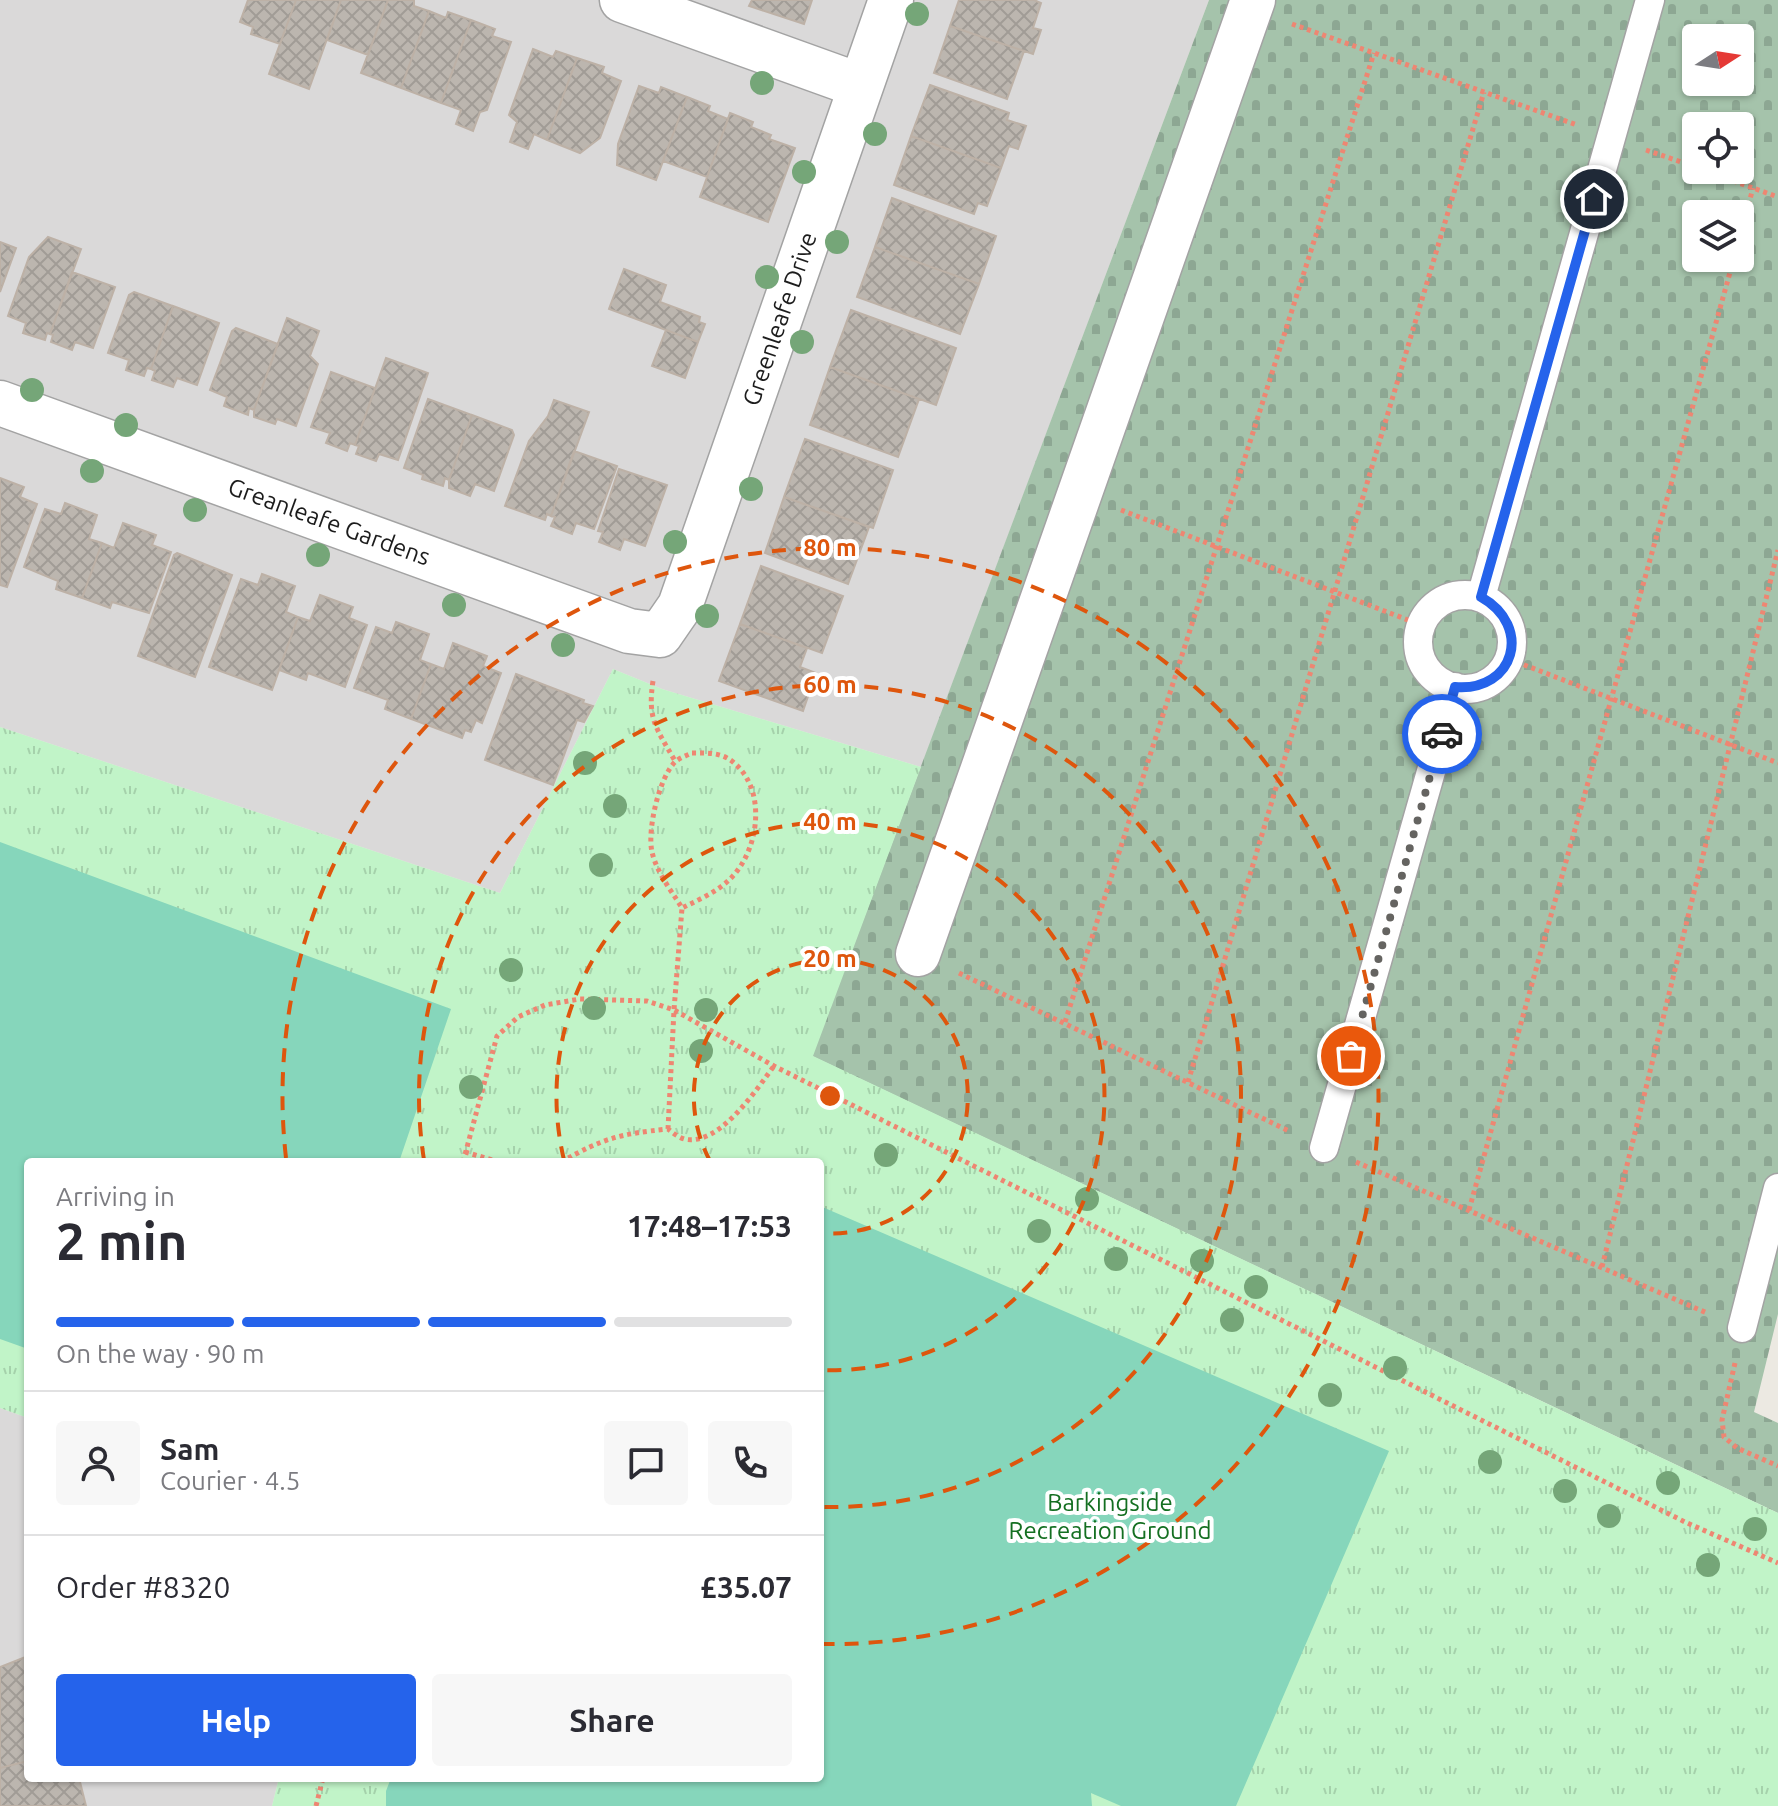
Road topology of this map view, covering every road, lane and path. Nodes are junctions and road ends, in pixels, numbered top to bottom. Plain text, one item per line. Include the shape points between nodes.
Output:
1 (622, 0) edge
2 (891, 0) edge
3 (1650, 0) edge
4 (1251, 4) edge
5 (1374, 53) junction
6 (861, 86) junction
7 (1484, 92) junction
8 (1611, 137) junction
9 (1682, 162) edge
10 (1742, 184) edge
11 (1753, 188) junction
12 (1778, 197) edge
13 (1750, 200) edge
14 (1730, 272) edge
15 (0, 403) edge
16 (1079, 494) junction
17 (1217, 546) junction
18 (1778, 550) edge
19 (1335, 592) junction
20 (1481, 597) junction
21 (1421, 625) junction
22 (660, 635) joint
23 (1509, 659) junction
24 (1455, 687) junction
25 (1611, 698) junction
26 (651, 716) dead end
27 (1730, 745) junction
28 (675, 761) junction
29 (1778, 763) edge
30 (682, 908) junction
31 (918, 954) dead end
32 (674, 1010) junction
33 (1065, 1022) dead end
34 (774, 1066) junction
35 (1188, 1082) dead end
36 (668, 1129) junction
37 (1324, 1148) dead end
38 (465, 1152) junction
39 (464, 1158) edge
40 (485, 1158) edge
41 (568, 1158) edge
42 (1778, 1188) edge
43 (1469, 1210) dead end
44 (1602, 1267) dead end
45 (1742, 1328) joint
46 (1778, 1466) edge
47 (1778, 1563) edge
48 (322, 1782) edge
49 (316, 1806) edge

1 - 6 street
2 - 6 street, Greenleafe Drive
3 - 8 lane
4 - 5 path
4 - 16 street
5 - 7 path
5 - 17 path
6 - 22 street, Greenleafe Drive via 680,606
7 - 8 path
7 - 19 path
8 - 9 path
8 - 20 lane
10 - 11 path
11 - 12 path
11 - 13 path
14 - 25 path
15 - 22 street, Greanleafe Gardens via 629,631
16 - 17 path
16 - 31 street
17 - 19 path
17 - 33 path
18 - 27 path
19 - 21 path
19 - 35 path
20 - 21 lane via 1466,595 1439,603
20 - 23 lane via 1504,616 1510,629
21 - 24 lane via 1421,657 1441,682
23 - 24 lane via 1493,680
23 - 25 path
24 - 37 lane
25 - 27 path
25 - 43 path
26 - 28 path
27 - 29 path
27 - 44 path
28 - 30 path via 657,797 651,849 659,873
28 - 30 path via 692,753 714,753 733,762 748,780 755,804 746,858 730,879
30 - 32 path
32 - 34 path
32 - 36 path
32 - 38 path via 647,1001 580,999 518,1017 497,1036
34 - 36 path via 745,1104 708,1136 681,1138
34 - 47 path via 1670,1515
36 - 41 path via 608,1138
38 - 39 path
38 - 40 path
42 - 45 lane
45 - 46 path via 1722,1420 1724,1437
48 - 49 path

